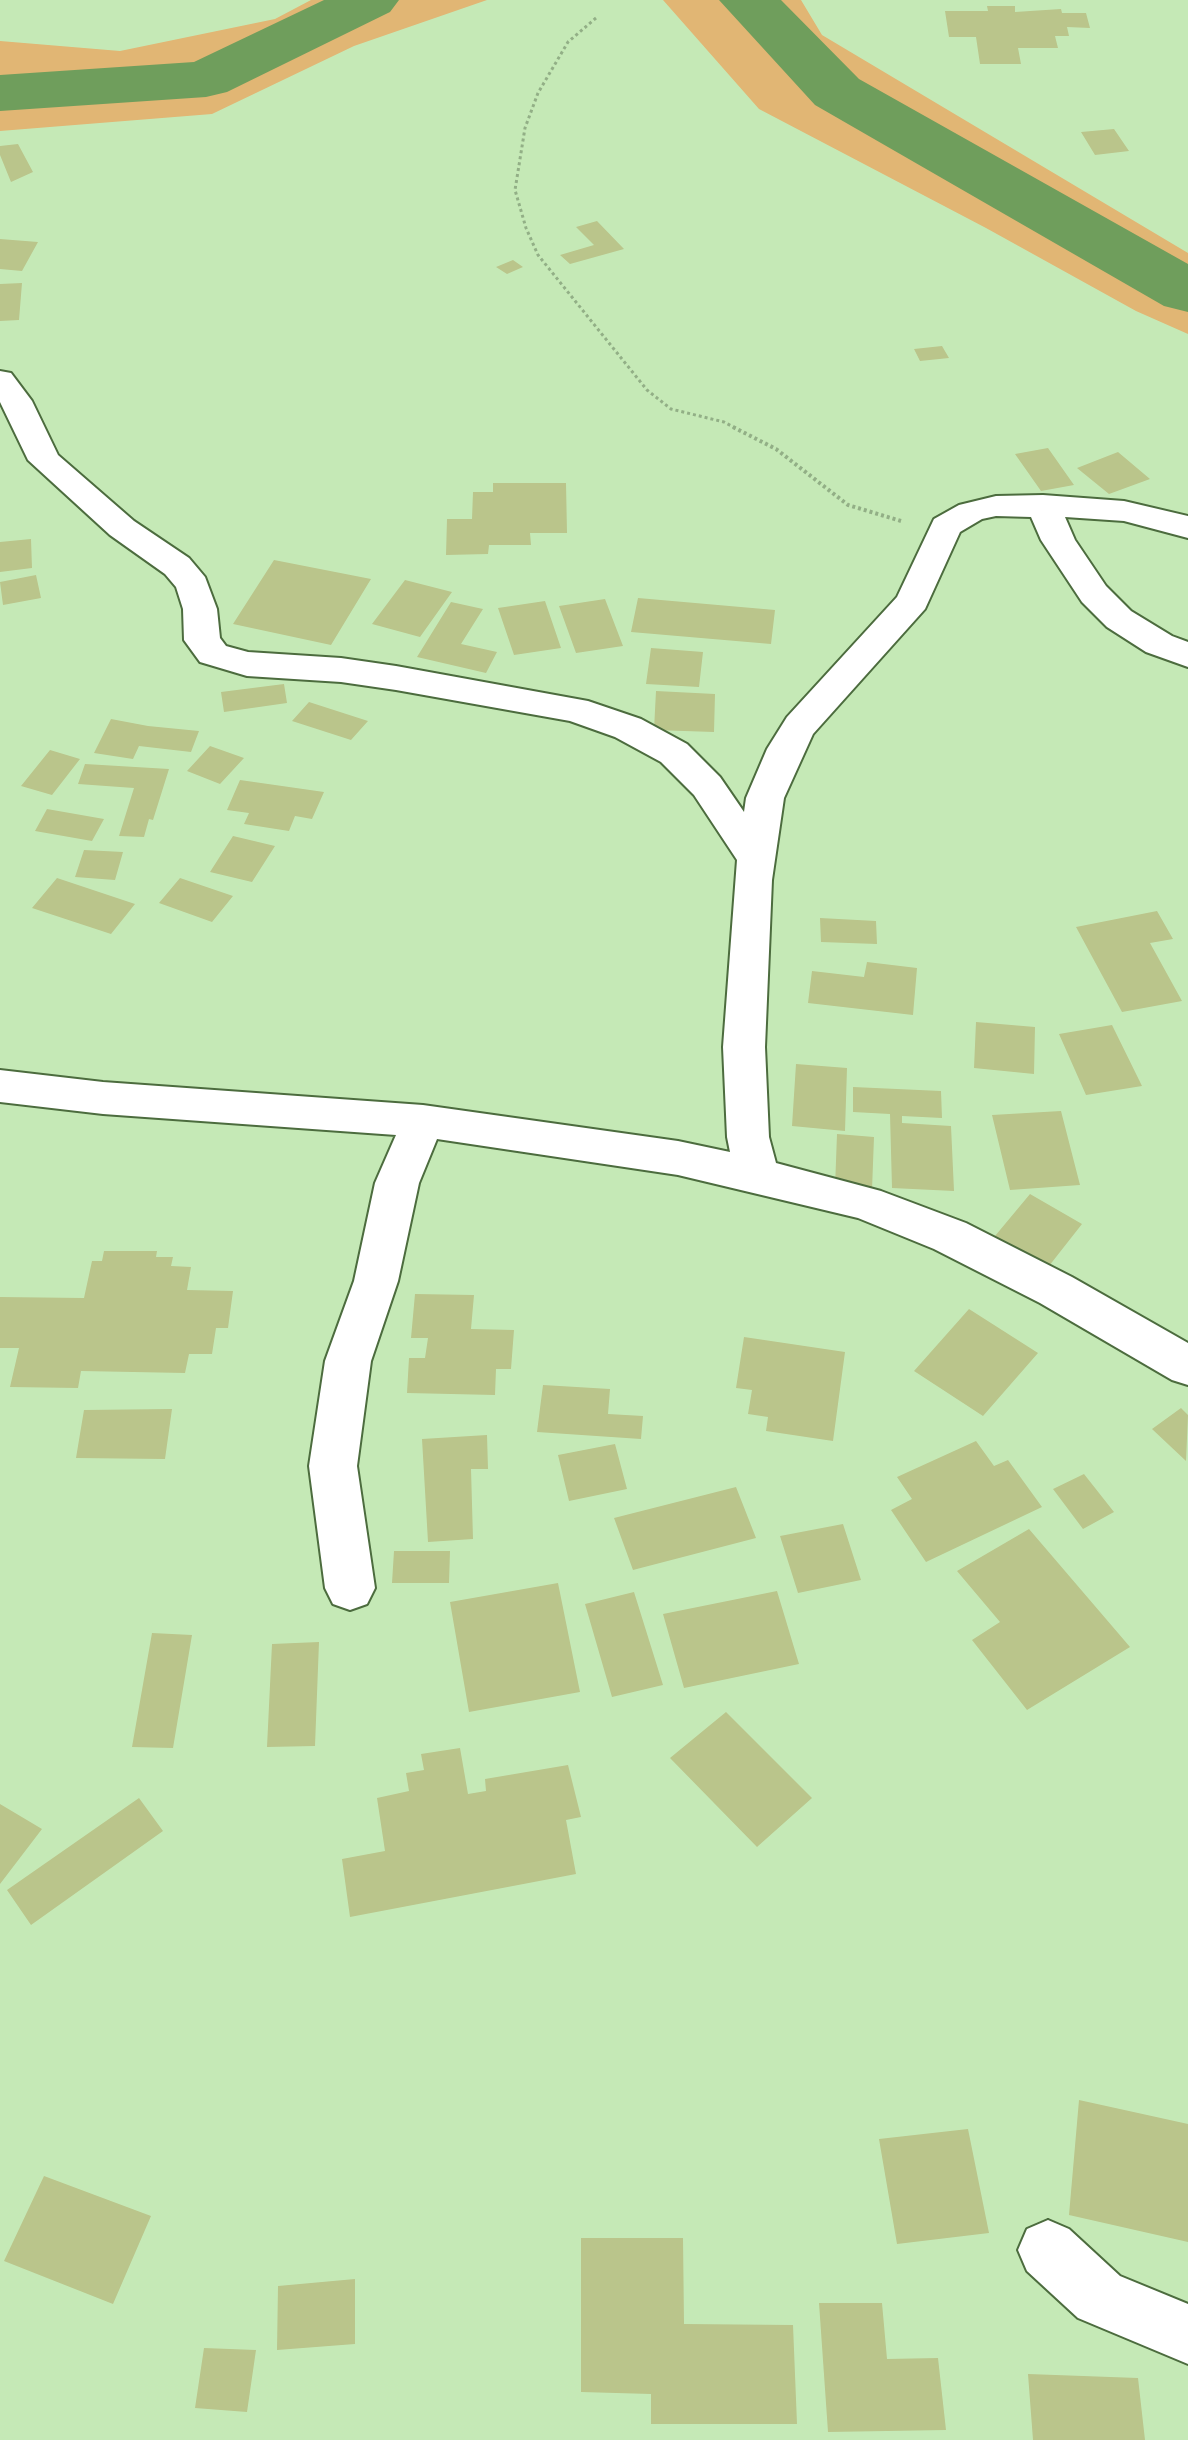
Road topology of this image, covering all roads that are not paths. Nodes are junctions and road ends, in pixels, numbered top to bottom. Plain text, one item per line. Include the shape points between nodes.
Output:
1 (0, 380) edge
2 (1043, 505) junction
3 (1188, 528) edge
4 (1188, 655) edge
5 (755, 857) junction
6 (0, 1086) edge
7 (423, 1121) junction
8 (757, 1175) junction
9 (1188, 1366) edge
10 (350, 1588) dead end
11 (1048, 2250) dead end
12 (1188, 2334) edge

1 - 5 street via 44,460 122,528 177,566 193,585 202,640 213,654 247,664 396,678 575,710 628,728 674,753 707,786
2 - 3 street via 1124,511
2 - 4 street via 1065,553 1094,594 1119,619
2 - 5 street via 996,506 946,526 913,601 800,726 786,749 765,798
5 - 8 street via 744,1047 745,1111
6 - 7 street
7 - 8 street via 678,1158
7 - 10 street via 397,1183 376,1281 348,1361 333,1466
8 - 9 street via 866,1203 950,1236
11 - 12 street via 1099,2297

